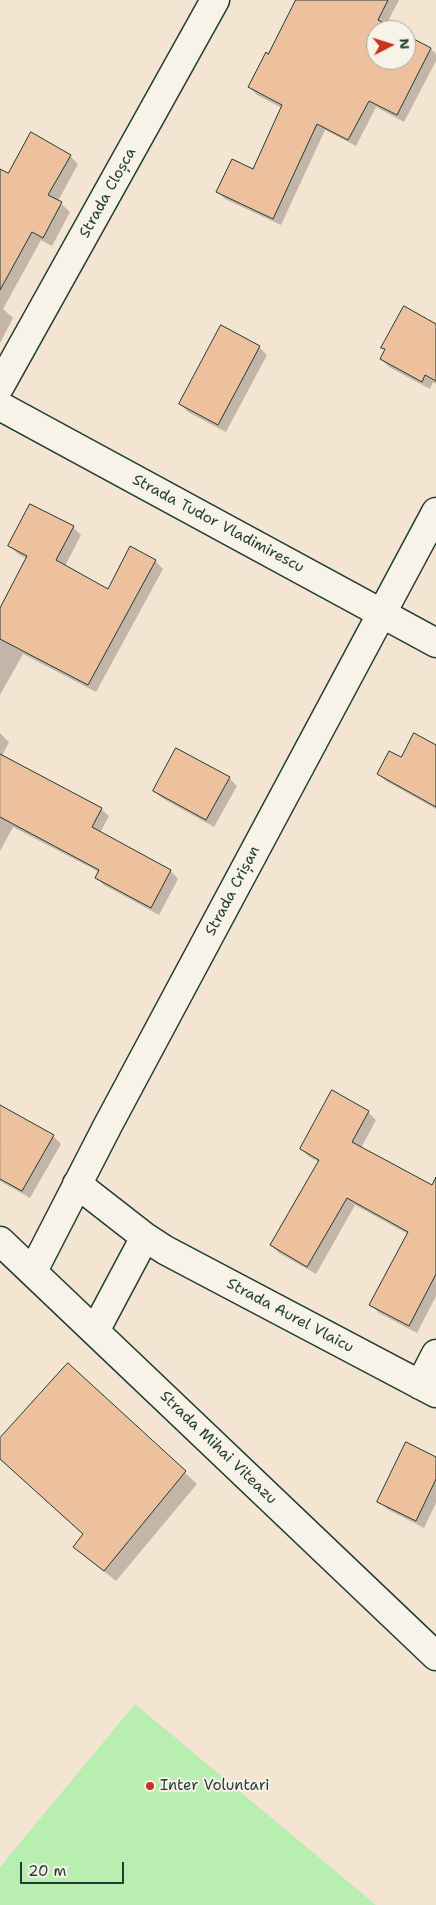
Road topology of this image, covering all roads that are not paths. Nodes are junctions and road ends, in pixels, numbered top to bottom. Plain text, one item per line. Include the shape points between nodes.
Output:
1 (215, 0) edge
2 (0, 386) edge
3 (0, 406) edge
4 (436, 512) edge
5 (382, 613) junction
6 (436, 643) edge
7 (77, 1184) junction
8 (145, 1237) junction
9 (0, 1241) edge
10 (33, 1272) junction
11 (95, 1331) junction
12 (436, 1354) edge
13 (428, 1389) edge
14 (436, 1656) edge

1 - 2 street, Strada Cloșca
3 - 5 street, Strada Tudor Vladimirescu
4 - 5 street, Strada Crișan
5 - 6 street, Strada Tudor Vladimirescu
5 - 7 street, Strada Crișan
7 - 8 street, Strada Aurel Vlaicu
7 - 10 street, Strada Crișan
8 - 11 street
8 - 13 street, Strada Aurel Vlaicu
9 - 10 street, Strada Mihai Viteazu
10 - 11 street, Strada Mihai Viteazu
11 - 14 street, Strada Mihai Viteazu
12 - 13 street

